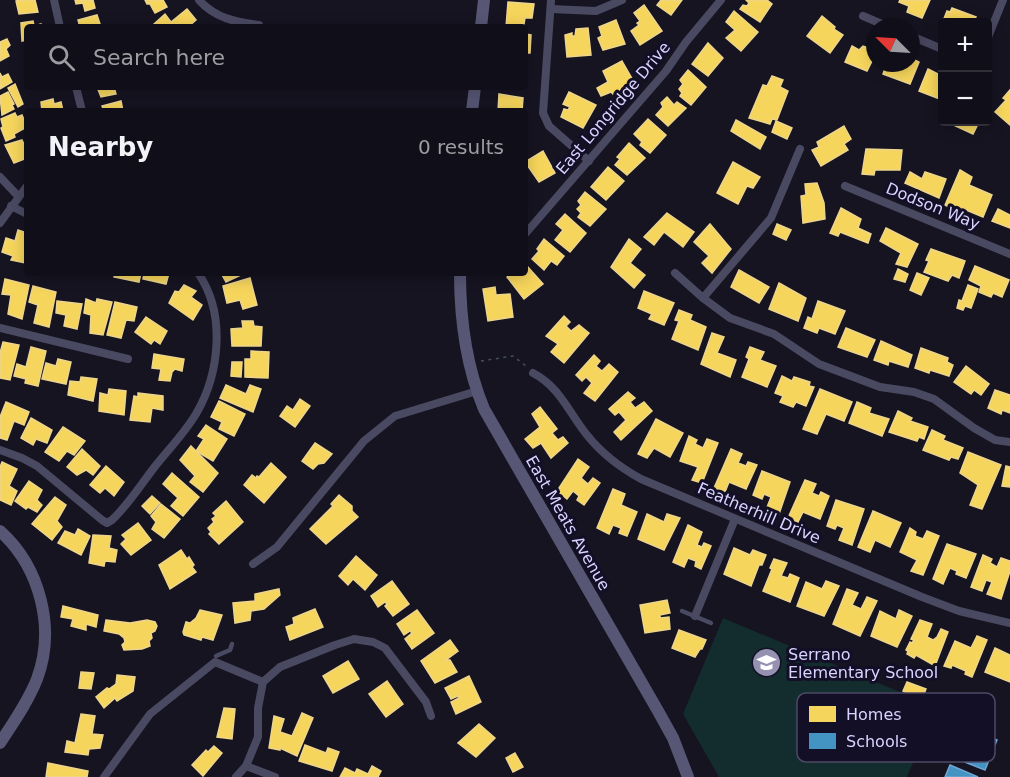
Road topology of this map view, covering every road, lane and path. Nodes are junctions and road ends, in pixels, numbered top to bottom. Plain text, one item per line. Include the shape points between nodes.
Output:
1 (54, 0) edge
2 (199, 0) edge
3 (484, 0) edge
4 (622, 0) edge
5 (721, 0) edge
6 (1003, 0) edge
7 (551, 4) edge
8 (864, 16) dead end
9 (869, 18) edge
10 (59, 24) edge
11 (252, 24) edge
12 (481, 24) edge
13 (992, 25) edge
14 (920, 40) edge
15 (938, 47) edge
16 (77, 90) edge
17 (475, 90) edge
18 (81, 108) edge
19 (472, 108) edge
20 (800, 148) dead end
21 (589, 161) junction
22 (0, 177) edge
23 (845, 186) dead end
24 (24, 189) edge
25 (18, 196) junction
26 (11, 206) junction
27 (24, 212) edge
28 (0, 223) edge
29 (528, 231) edge
30 (1010, 254) edge
31 (675, 273) dead end
32 (199, 276) edge
33 (460, 276) edge
34 (703, 298) junction
35 (0, 328) edge
36 (128, 359) dead end
37 (469, 362) junction
38 (533, 373) joint
39 (477, 391) junction
40 (1010, 442) edge
41 (0, 450) edge
42 (735, 519) junction
43 (0, 531) edge
44 (253, 564) dead end
45 (682, 610) dead end
46 (695, 616) junction
47 (711, 623) dead end
48 (1010, 623) edge
49 (232, 644) dead end
50 (216, 659) junction
51 (263, 682) junction
52 (431, 716) dead end
53 (0, 743) edge
54 (246, 766) junction
55 (104, 777) edge
56 (236, 777) edge
57 (275, 777) edge
58 (688, 777) edge

1 - 10 street
2 - 11 street via 221,16
3 - 12 street
4 - 7 street via 596,11
5 - 21 street, East Longridge Drive
6 - 13 street
7 - 21 street via 543,113 549,126
8 - 9 street
14 - 15 street
16 - 18 street
17 - 19 street
20 - 34 street via 771,218
21 - 29 street, East Longridge Drive
22 - 25 street
23 - 30 street, Dodson Way
24 - 25 street
25 - 26 street
26 - 27 street
26 - 28 street
31 - 34 street
32 - 41 street via 210,298 217,332 207,389 185,429 116,517 107,523 37,466
33 - 37 street, East Meats Avenue
34 - 40 street via 730,318 774,334 819,364 880,387 934,399 995,440
35 - 36 street
37 - 38 path via 513,356
37 - 39 street, East Meats Avenue
38 - 42 street, Featherhill Drive via 554,387 588,437 620,466 651,484
39 - 44 street via 395,416 364,441 277,547
39 - 58 street, East Meats Avenue via 491,424 673,738
42 - 46 street
42 - 48 street, Featherhill Drive via 945,606
43 - 53 street via 22,556 35,582 44,615 45,638 36,680
45 - 46 lane
46 - 47 lane
49 - 50 lane via 230,650
50 - 51 street
50 - 55 street via 150,714
51 - 52 street via 294,660 354,639 373,642 394,658 426,702
51 - 54 street via 258,737
54 - 56 street
54 - 57 street

